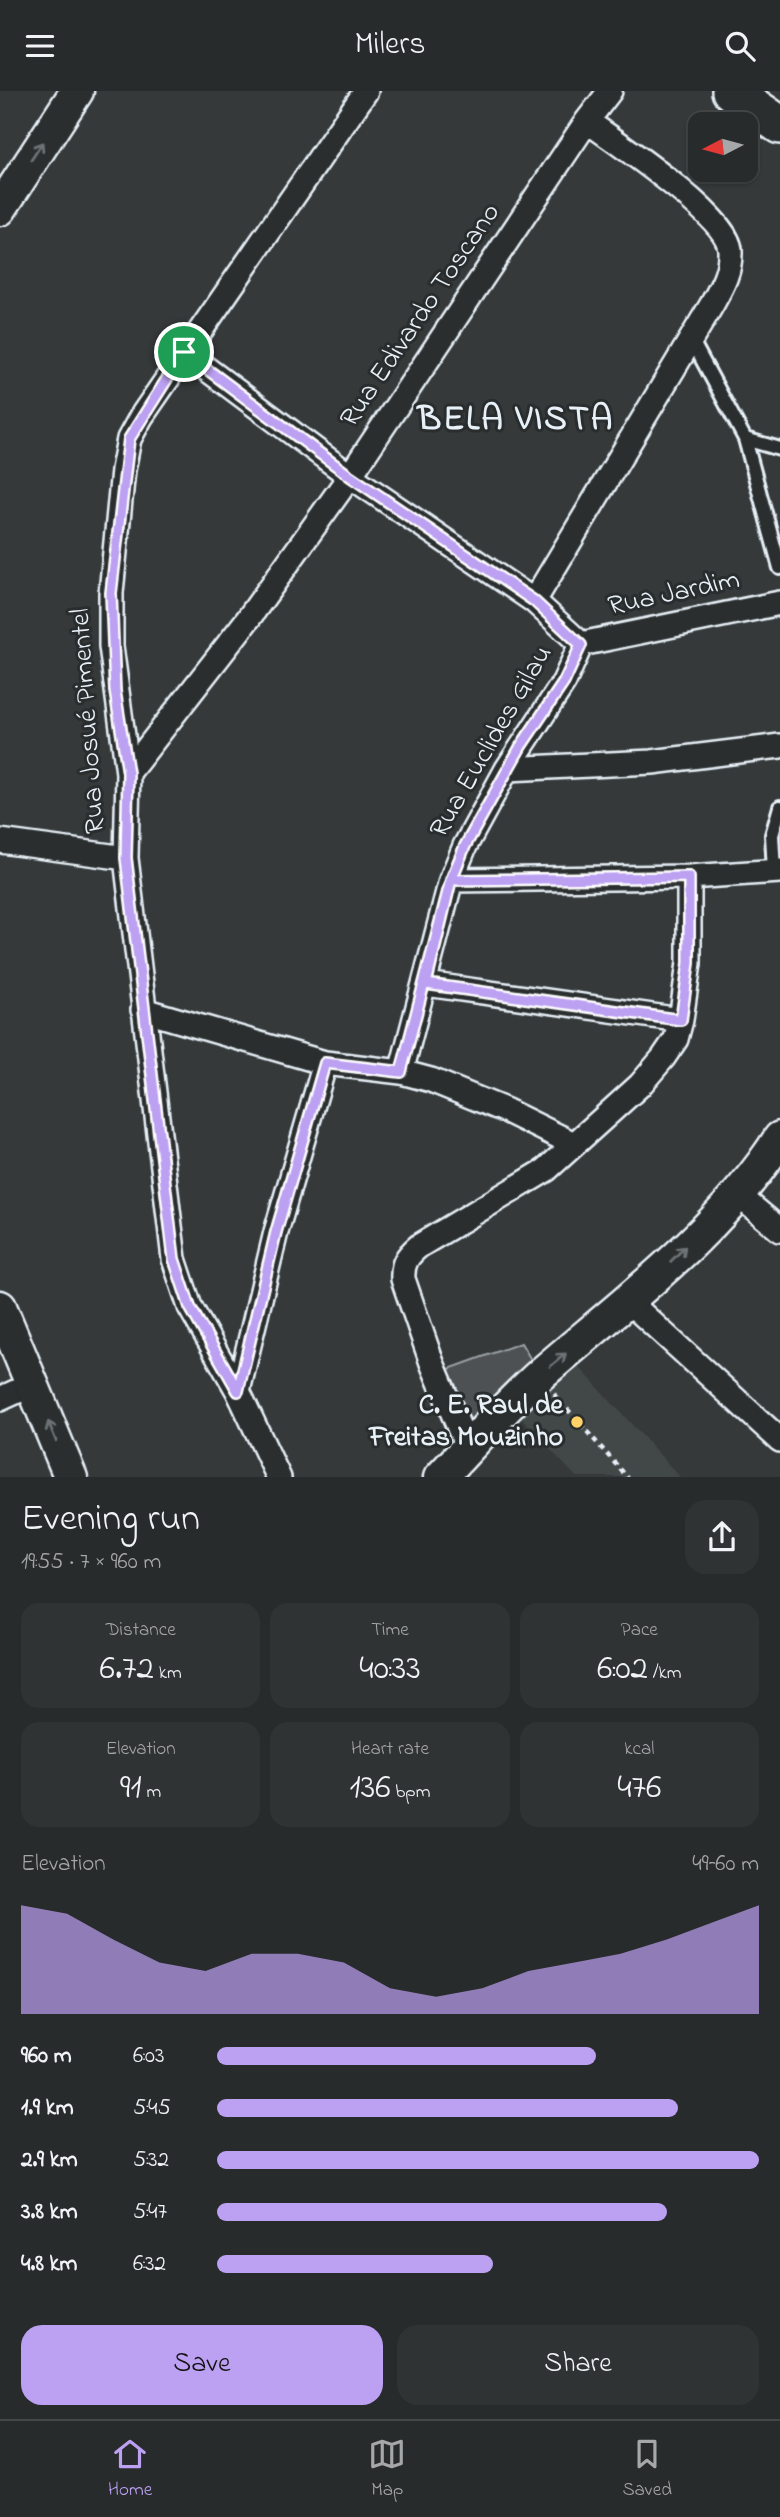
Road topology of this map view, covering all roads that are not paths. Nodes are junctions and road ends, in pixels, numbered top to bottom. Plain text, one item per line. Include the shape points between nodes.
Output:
1 (77, 91) edge
2 (366, 91) edge
3 (610, 91) edge
4 (587, 121) junction
5 (0, 209) edge
6 (691, 339) junction
7 (184, 352) junction
8 (745, 439) junction
9 (780, 449) edge
10 (350, 476) junction
11 (780, 568) edge
12 (534, 601) junction
13 (780, 603) edge
14 (581, 645) junction
15 (780, 746) edge
16 (507, 769) junction
17 (128, 773) junction
18 (780, 807) edge
19 (0, 841) edge
20 (126, 858) junction
21 (777, 871) edge
22 (689, 877) junction
23 (451, 880) junction
24 (426, 984) junction
25 (143, 1010) junction
26 (681, 1020) junction
27 (325, 1063) junction
28 (401, 1072) junction
29 (780, 1138) edge
30 (574, 1144) junction
31 (737, 1194) junction
32 (780, 1230) edge
33 (629, 1302) junction
34 (0, 1307) edge
35 (33, 1384) junction
36 (238, 1391) junction
37 (0, 1399) edge
38 (780, 1440) edge
39 (455, 1467) edge
40 (71, 1477) edge
41 (279, 1477) edge

5 -> 1 main road
2 - 7 street, Rua Josué Pimentel
3 - 4 street, Rua Edivardo Toscano
4 - 6 street via 719,224 731,248 727,277
4 - 10 street, Rua Edivardo Toscano
6 - 8 lane
6 - 12 street
7 - 10 street
7 - 17 street, Rua Josué Pimentel via 129,439 123,470 111,593 111,646
8 - 9 lane
8 - 11 lane
10 - 12 street
10 - 17 street, Rua Edivardo Toscano via 248,619
12 - 14 street
13 - 14 street, Rua Jardim
14 - 16 street, Rua Euclides Gilau via 564,682
15 - 16 street via 652,762
16 - 23 street, Rua Euclides Gilau
17 - 20 street, Rua Josué Pimentel
18 - 21 lane via 772,835
19 - 20 street
20 - 25 street, Rua Josué Pimentel
21 - 22 street
22 - 23 street
22 - 26 street via 689,963
23 - 24 street, Rua Euclides Gilau
24 - 26 street
24 - 28 street, Rua Euclides Gilau
25 - 27 street
25 - 36 street, Rua Josué Pimentel via 174,1259 190,1307
26 - 30 street via 676,1039 663,1058
27 - 28 street
27 - 36 street via 276,1232
28 - 30 street via 507,1111
29 - 31 main road
30 - 39 street via 546,1170 419,1246 402,1266 432,1363
31 - 32 street
33 -> 31 main road
33 - 38 street
39 -> 33 main road via 539,1376
34 - 35 main road
35 - 37 street
40 -> 35 main road
36 - 41 street, Rua Josué Pimentel

